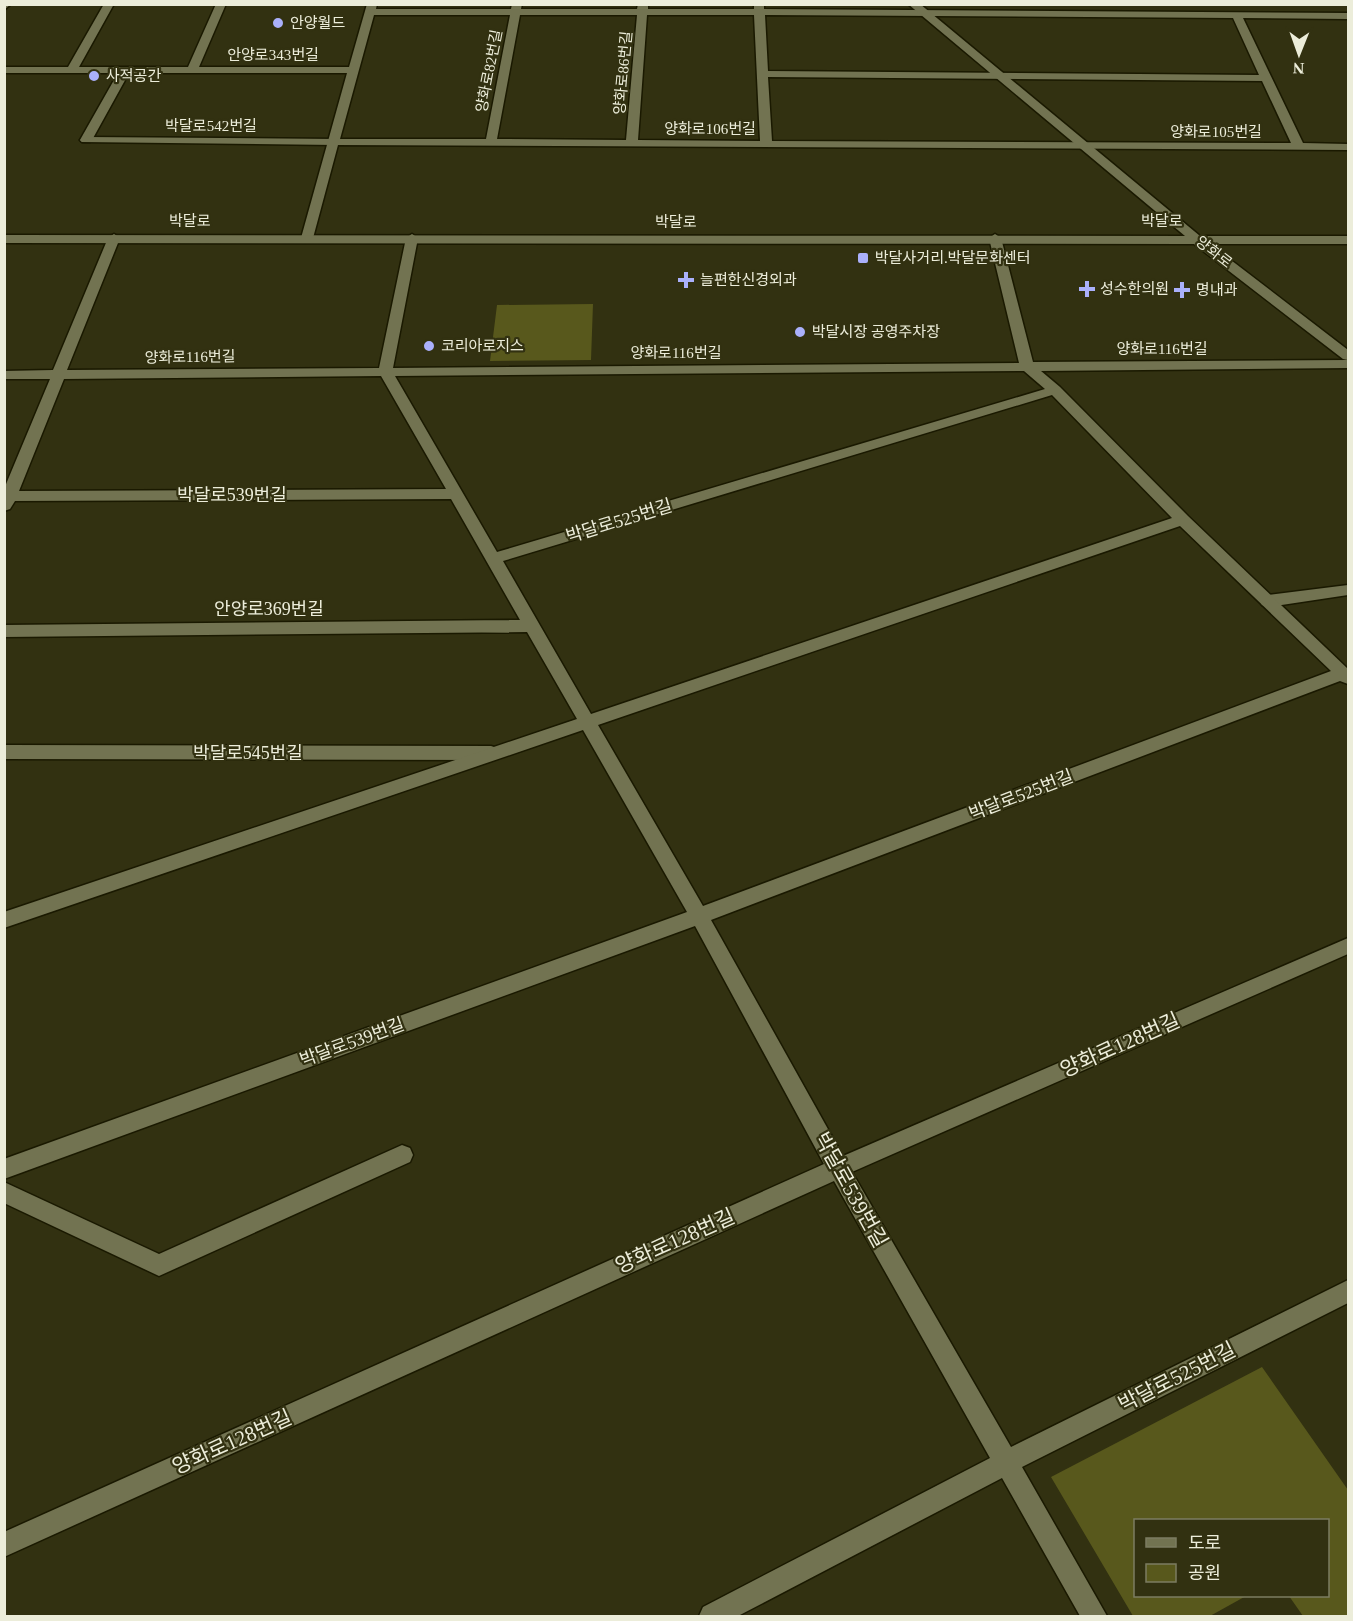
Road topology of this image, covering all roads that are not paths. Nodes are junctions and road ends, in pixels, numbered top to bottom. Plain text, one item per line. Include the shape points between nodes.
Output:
1 (109, 4) edge
2 (221, 4) edge
3 (371, 8) edge
4 (516, 8) edge
5 (918, 8) edge
6 (643, 9) edge
7 (759, 9) edge
8 (1236, 14) junction
9 (1348, 16) edge
10 (4, 70) edge
11 (72, 70) junction
12 (125, 70) junction
13 (192, 70) junction
14 (354, 70) junction
15 (763, 74) junction
16 (999, 76) junction
17 (1266, 78) junction
18 (335, 141) junction
19 (491, 143) junction
20 (632, 143) junction
21 (766, 145) junction
22 (1084, 147) junction
23 (1299, 147) junction
24 (1348, 147) edge
25 (114, 238) junction
26 (307, 238) junction
27 (412, 238) junction
28 (995, 238) junction
29 (1195, 238) junction
30 (4, 239) edge
31 (1348, 240) edge
32 (1348, 356) edge
33 (1348, 364) edge
34 (1027, 366) junction
35 (385, 371) junction
36 (4, 375) edge
37 (58, 375) junction
38 (1055, 390) junction
39 (456, 494) junction
40 (6, 499) edge
41 (1183, 520) junction
42 (493, 559) junction
43 (1348, 590) edge
44 (1268, 601) junction
45 (534, 626) junction
46 (4, 631) edge
47 (1346, 676) edge
48 (586, 721) junction
49 (4, 752) edge
50 (491, 753) junction
51 (699, 916) junction
52 (4, 920) edge
53 (1348, 946) edge
54 (402, 1155) dead end
55 (838, 1168) junction
56 (4, 1169) edge
57 (4, 1192) edge
58 (1348, 1291) edge
59 (1005, 1463) junction
60 (4, 1545) edge
61 (712, 1617) edge
62 (1094, 1617) edge

1 - 11 street
2 - 13 street, 안양로343번길
3 - 4 street
3 - 14 street
4 - 6 street
4 - 19 street, 양화로82번길
5 - 7 street
5 - 8 street
5 - 16 street, 양화로
6 - 7 street
6 - 20 street, 양화로86번길
7 - 15 street
8 - 9 street
8 - 17 street
10 - 11 street, 안양로343번길
11 - 12 street, 안양로343번길
12 - 13 street, 안양로343번길
12 - 18 street, 박달로542번길 via 86,140
13 - 14 street, 안양로343번길
14 - 18 street
15 - 16 street
15 - 21 street
16 - 17 street
16 - 22 street, 양화로
17 - 23 street
18 - 19 street, 양화로106번길
18 - 26 street
19 - 20 street, 양화로106번길
20 - 21 street, 양화로106번길
21 - 22 street, 양화로106번길
22 - 23 street, 양화로105번길
22 - 29 street, 양화로
23 - 24 street, 양화로105번길
25 - 26 street, 박달로
25 - 30 street, 박달로
25 - 37 street
26 - 27 street, 박달로
27 - 28 street, 박달로
27 - 35 street
28 - 29 street, 박달로
28 - 34 street
29 - 31 street, 박달로
29 - 32 street, 양화로
33 - 34 street, 양화로116번길
34 - 35 street, 양화로116번길
34 - 38 street, 박달로525번길
35 - 37 street, 양화로116번길
35 - 39 street, 박달로539번길
36 - 37 street, 양화로116번길
37 - 40 street
38 - 41 street, 박달로525번길
38 - 42 street, 박달로525번길
39 - 40 street, 박달로539번길
39 - 42 street, 박달로539번길
41 - 44 street, 박달로525번길
41 - 48 street
42 - 45 street, 박달로539번길
43 - 44 street
44 - 47 street, 박달로525번길
45 - 46 street, 안양로369번길
45 - 48 street, 박달로539번길
47 - 51 street, 박달로525번길
48 - 50 street
48 - 51 street, 박달로539번길
49 - 50 street, 박달로545번길
50 - 52 street
51 - 55 street, 박달로539번길
51 - 56 street, 박달로539번길
53 - 55 street, 양화로128번길
54 - 57 street via 159,1265
55 - 59 street, 박달로539번길
55 - 60 street, 양화로128번길
58 - 59 street, 박달로525번길
59 - 61 street
59 - 62 street, 박달로539번길

